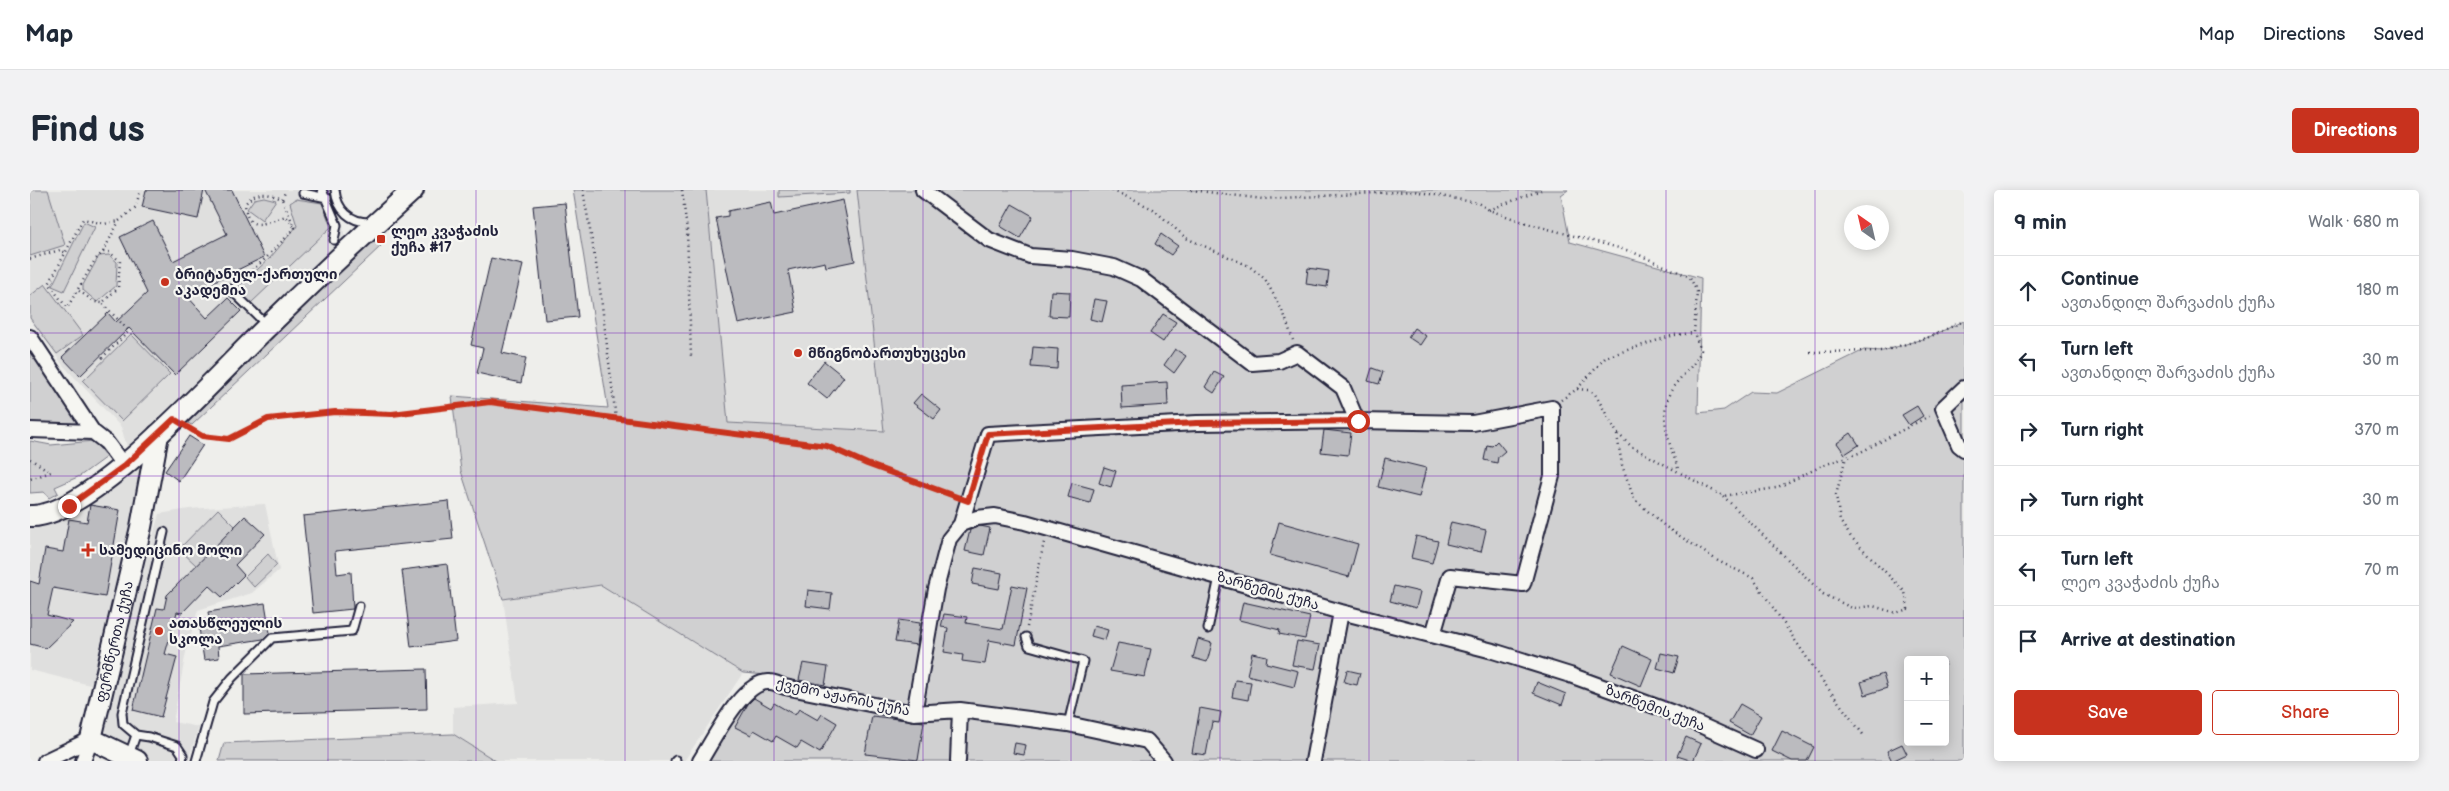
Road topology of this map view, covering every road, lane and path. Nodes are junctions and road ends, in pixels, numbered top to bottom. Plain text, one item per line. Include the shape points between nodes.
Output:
1 (140, 190) edge
2 (286, 190) edge
3 (322, 190) edge
4 (336, 190) edge
5 (583, 190) edge
6 (682, 190) edge
7 (923, 190) edge
8 (1112, 190) edge
9 (1191, 190) edge
10 (1541, 190) edge
11 (303, 193) dead end
12 (326, 198) junction
13 (282, 200) junction
14 (398, 202) edge
15 (1489, 210) junction
16 (343, 211) junction
17 (119, 221) junction
18 (295, 228) junction
19 (334, 240) dead end
20 (103, 252) junction
21 (66, 254) junction
22 (30, 258) edge
23 (230, 289) joint
24 (79, 291) junction
25 (102, 303) junction
26 (1964, 321) edge
27 (268, 326) junction
28 (1694, 333) junction
29 (30, 337) edge
30 (1810, 352) dead end
31 (1297, 353) junction
32 (691, 356) dead end
33 (102, 358) dead end
34 (1577, 388) junction
35 (1964, 388) edge
36 (1552, 408) junction
37 (1943, 408) junction
38 (174, 419) junction
39 (616, 419) junction
40 (1358, 421) junction
41 (30, 430) edge
42 (93, 432) junction
43 (1617, 433) junction
44 (158, 435) junction
45 (1964, 449) edge
46 (1846, 457) junction
47 (30, 459) edge
48 (124, 466) junction
49 (1679, 471) junction
50 (30, 479) edge
51 (1723, 496) junction
52 (968, 501) junction
53 (30, 516) edge
54 (961, 524) junction
55 (1047, 528) junction
56 (164, 532) dead end
57 (1219, 577) junction
58 (359, 606) dead end
59 (1341, 612) junction
60 (1208, 629) dead end
61 (1434, 635) junction
62 (1026, 637) joint
63 (960, 710) junction
64 (914, 713) junction
65 (1068, 724) junction
66 (136, 735) junction
67 (1866, 736) dead end
68 (91, 739) junction
69 (1756, 750) dead end
70 (132, 760) edge
71 (45, 761) edge
72 (83, 761) edge
73 (182, 761) edge
74 (196, 761) edge
75 (700, 761) edge
76 (958, 761) edge
77 (1164, 761) edge
78 (1313, 761) edge

1 - 17 path via 136,207
2 - 13 path
3 - 12 lane
4 - 16 lane via 338,204
5 - 39 path via 599,281
6 - 32 path via 687,230
7 - 31 street via 990,240 1030,256 1072,258 1105,265 1141,279 1252,363 1279,361
8 - 31 path via 1153,209 1186,238 1249,266 1265,279 1284,314
9 - 15 path via 1262,199 1414,191 1478,203
10 - 15 path
11 - 12 lane
12 - 16 lane
12 - 19 lane via 337,225
13 - 18 path
13 - 18 path via 259,193 245,204 246,215 252,224 258,225 286,216
14 - 16 lane via 374,222 362,222
14 - 27 main road
15 - 28 path via 1630,251 1690,277 1697,292
17 - 20 path
17 - 21 path via 104,224 83,219
18 - 23 path
20 - 24 path via 94,260
20 - 25 path via 109,252 120,261 118,288
21 - 22 path via 60,250
21 - 24 path via 49,284 67,308
23 - 27 lane
24 - 25 path
25 - 33 path via 129,330
26 - 30 path via 1929,337 1883,351
27 - 38 main road
28 - 34 path via 1674,335 1606,357
28 - 49 path via 1701,350 1696,362 1676,382 1664,424
29 - 42 street
31 - 40 street via 1343,388
34 - 36 path
34 - 43 path via 1595,394
35 - 37 street
36 - 40 street via 1474,423
36 - 61 street via 1552,476 1522,584 1450,576
37 - 45 street via 1959,445
37 - 46 path
38 - 39 path via 202,436 229,439 268,419 335,412 392,414 490,402
38 - 44 main road
39 - 52 path via 827,446
40 - 52 street via 1197,423 988,434
41 - 42 street
42 - 48 street
43 - 49 path via 1632,447
43 - 67 path via 1622,465 1634,499 1666,527 1718,561 1753,578 1840,706
44 - 48 main road
44 - 68 main road, ფერმწერთა ქუჩა via 141,527
46 - 51 path via 1776,488
46 - 51 path via 1836,495 1840,520 1851,537 1905,592 1908,609 1896,613 1873,606 1852,608 1823,594
47 - 50 path via 51,472
48 - 53 main road via 69,506
49 - 51 path
52 - 54 street
54 - 55 street, ზარწემის ქუჩა via 995,516
54 - 64 street via 949,539 936,589
55 - 57 street, ზარწემის ქუჩა
55 - 62 path
56 - 66 lane via 122,713 123,724
57 - 59 street, ზარწემის ქუჩა
57 - 60 lane
58 - 74 lane via 352,631 272,638 213,702
59 - 61 street, ზარწემის ქუჩა
59 - 78 street
61 - 69 street, ზარწემის ქუჩა via 1570,676 1671,712
62 - 65 lane via 1030,646 1083,661
63 - 64 street, ქვემო აჟარის ქუჩა
63 - 65 street, ქვემო აჟარის ქუჩა
63 - 76 street
64 - 75 street, ქვემო აჟარის ქუჩა via 770,682 755,686 742,696
65 - 77 street, ქვემო აჟარის ქუჩა via 1147,741
66 - 70 lane
66 - 73 lane via 177,746 183,755
68 - 70 main road
68 - 71 street
68 - 72 street

